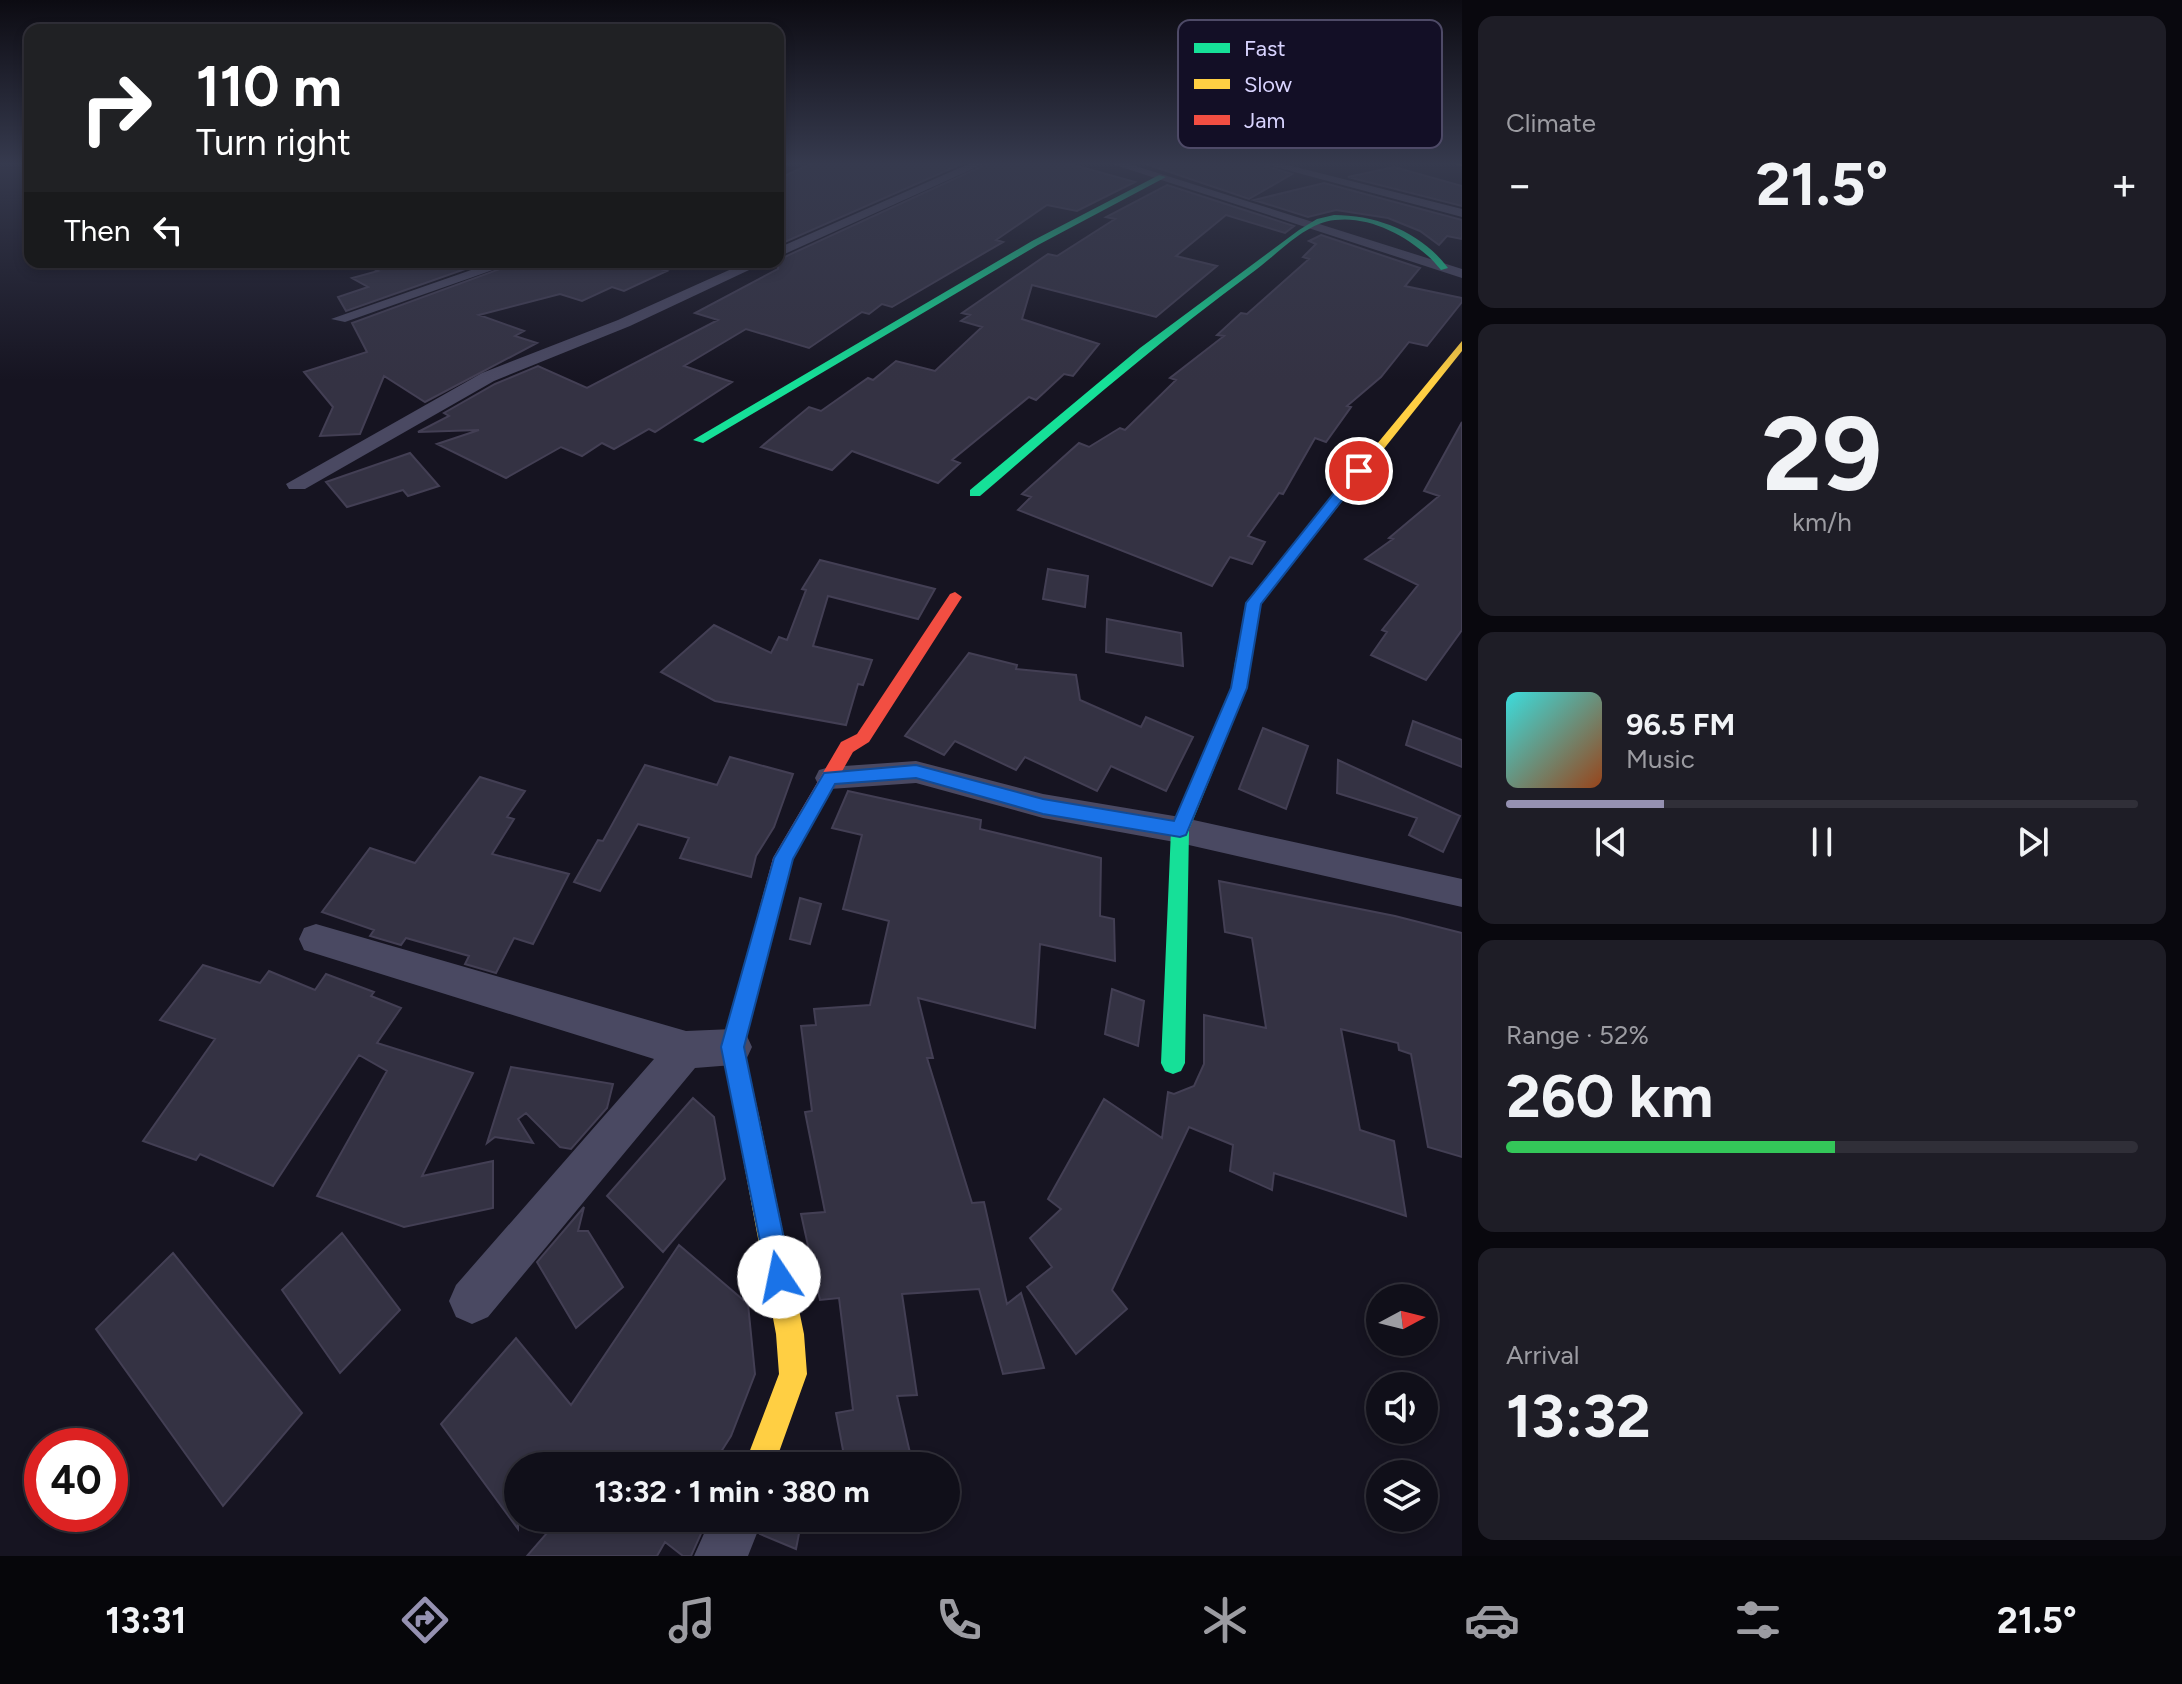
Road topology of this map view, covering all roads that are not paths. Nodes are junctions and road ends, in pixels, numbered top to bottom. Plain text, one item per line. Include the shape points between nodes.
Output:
1 (819, 235) edge
2 (1051, 235) edge
3 (1302, 235) edge
4 (1397, 235) edge
5 (784, 250) edge
6 (491, 268) edge
7 (746, 268) edge
8 (1444, 268) joint
9 (1462, 274) edge
10 (339, 319) dead end
11 (1462, 344) edge
12 (699, 440) dead end
13 (297, 484) dead end
14 (975, 493) dead end
15 (955, 597) dead end
16 (830, 778) junction
17 (1180, 830) junction
18 (1462, 893) edge
19 (316, 939) dead end
20 (733, 1047) junction
21 (686, 1050) junction
22 (1173, 1063) dead end
23 (472, 1301) dead end
24 (764, 1452) edge
25 (731, 1532) edge
26 (721, 1556) edge

1 - 5 street
2 - 12 street
3 - 14 street via 1197,306
4 - 8 street via 1431,247
6 - 10 street
7 - 13 street via 488,377
8 - 9 street
11 - 17 street via 1253,603 1239,688
15 - 16 street via 863,738 847,747
16 - 17 street via 916,772 1043,806
16 - 20 street via 783,858
17 - 18 street
17 - 22 street
19 - 21 street
20 - 21 street
20 - 24 street via 790,1334 793,1374
21 - 23 street
25 - 26 street

